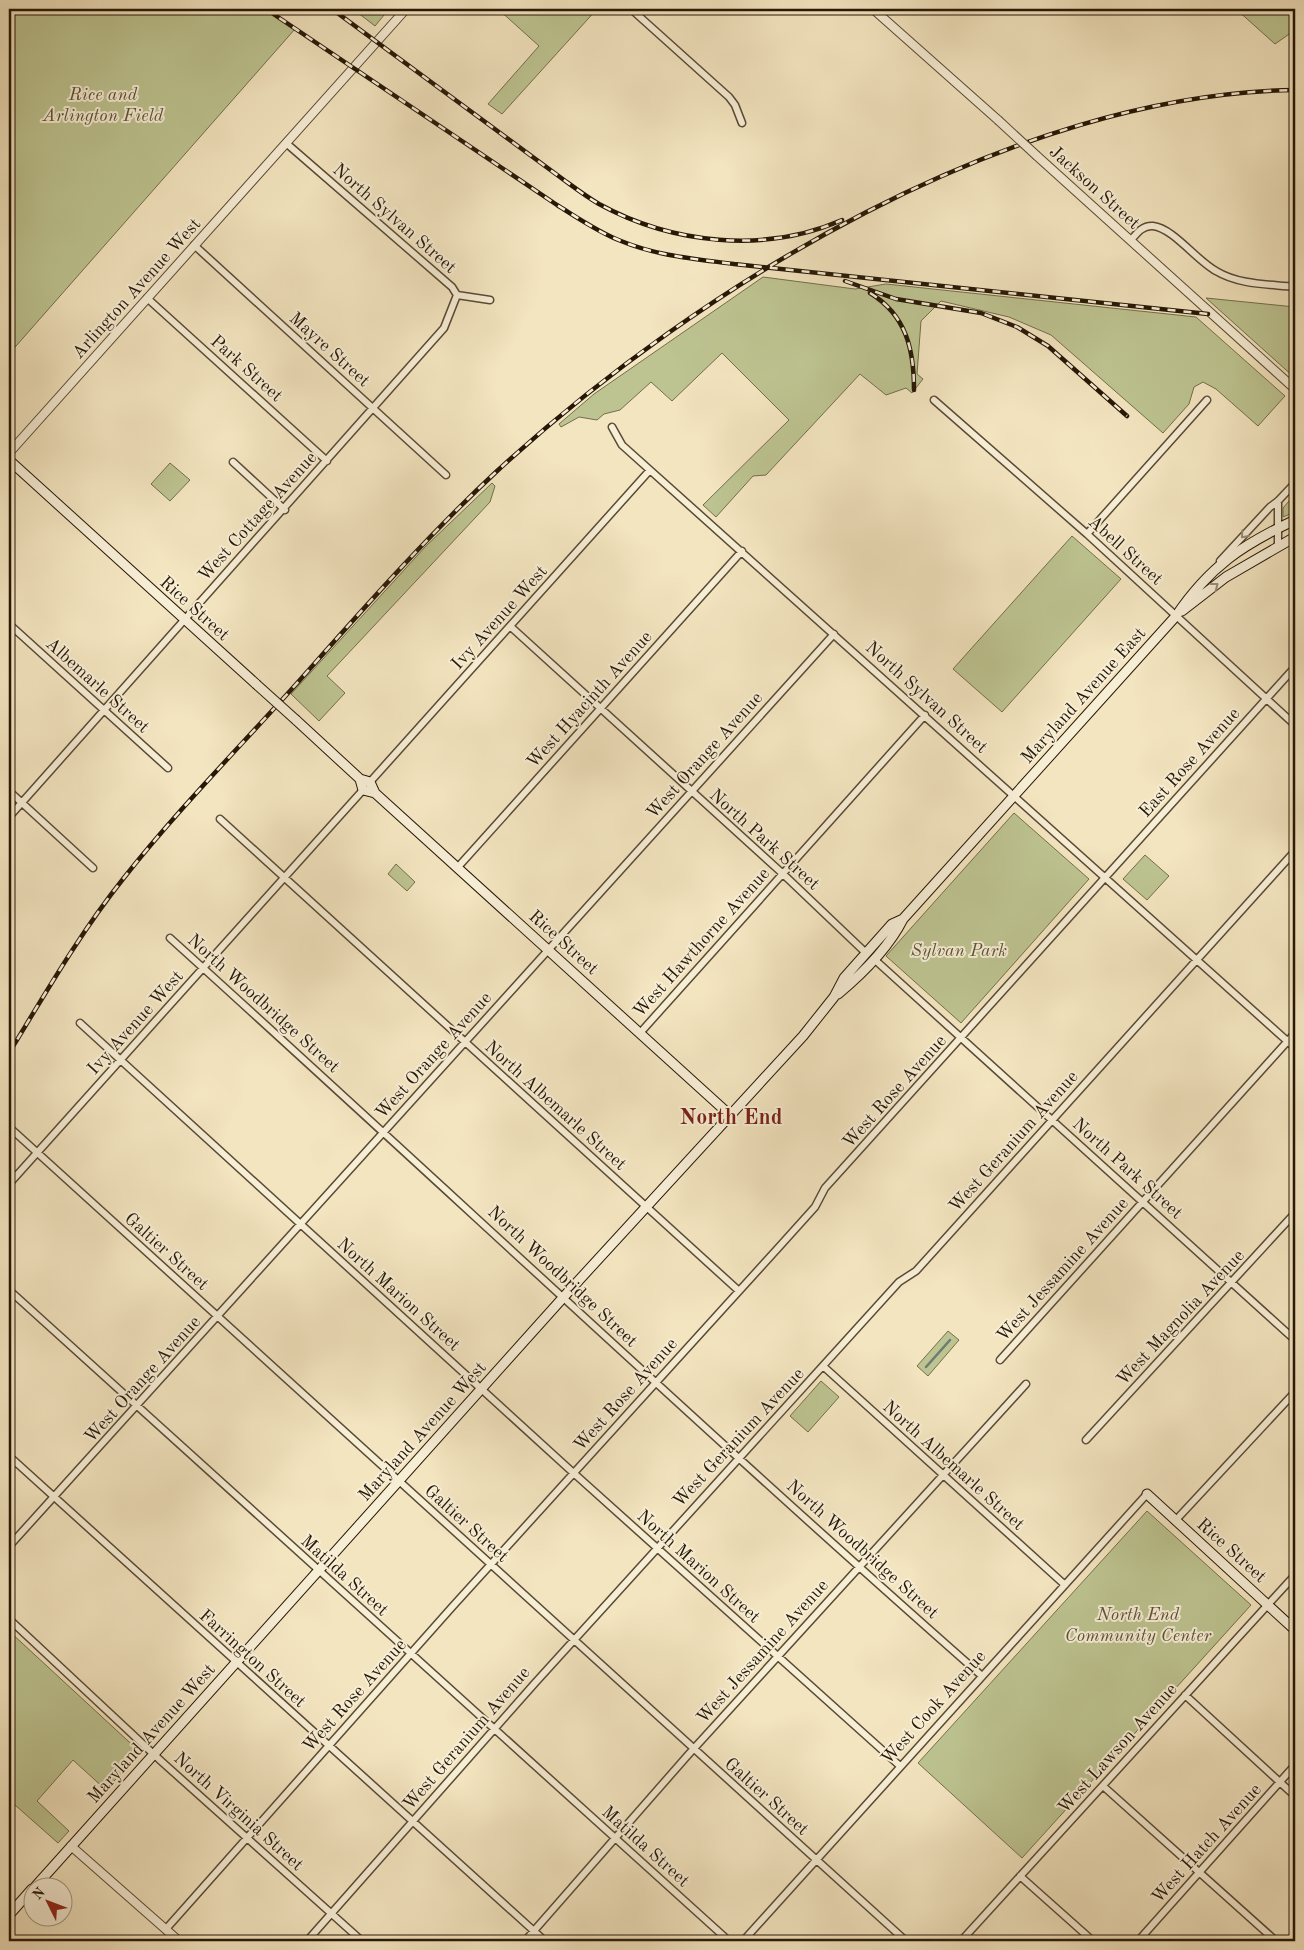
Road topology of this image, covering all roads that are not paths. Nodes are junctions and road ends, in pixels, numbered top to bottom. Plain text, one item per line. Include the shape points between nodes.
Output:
1 (406, 9) edge
2 (631, 9) edge
3 (873, 9) edge
4 (742, 123) dead end
5 (286, 143) junction
6 (1131, 240) junction
7 (194, 245) junction
8 (1295, 287) edge
9 (457, 295) junction
10 (147, 298) junction
11 (490, 300) dead end
12 (1295, 389) edge
13 (934, 400) dead end
14 (1207, 400) dead end
15 (374, 409) junction
16 (612, 427) dead end
17 (9, 453) edge
18 (9, 460) edge
19 (327, 461) junction
20 (233, 462) dead end
21 (650, 470) junction
22 (446, 475) dead end
23 (1295, 483) edge
24 (1278, 501) junction
25 (285, 510) junction
26 (1295, 520) edge
27 (1278, 528) junction
28 (1087, 534) junction
29 (1295, 537) edge
30 (1278, 547) junction
31 (742, 552) junction
32 (1211, 572) junction
33 (1176, 616) junction
34 (183, 620) junction
35 (9, 624) edge
36 (511, 627) junction
37 (834, 634) junction
38 (1295, 666) edge
39 (1266, 699) junction
40 (602, 709) junction
41 (104, 711) junction
42 (925, 715) junction
43 (1295, 725) edge
44 (168, 768) dead end
45 (360, 779) junction
46 (370, 782) junction
47 (364, 790) junction
48 (9, 791) edge
49 (690, 792) junction
50 (375, 793) junction
51 (1013, 796) junction
52 (22, 802) junction
53 (9, 817) edge
54 (220, 819) dead end
55 (1295, 851) edge
56 (458, 867) junction
57 (93, 868) dead end
58 (782, 873) junction
59 (285, 877) junction
60 (1106, 878) junction
61 (903, 919) junction
62 (170, 938) dead end
63 (548, 949) junction
64 (866, 953) junction
65 (874, 959) junction
66 (1197, 960) junction
67 (204, 968) junction
68 (834, 997) junction
69 (80, 1023) dead end
70 (640, 1033) junction
71 (1295, 1033) edge
72 (963, 1038) junction
73 (1288, 1041) junction
74 (465, 1042) junction
75 (1295, 1048) edge
76 (121, 1060) junction
77 (730, 1116) junction
78 (1053, 1120) junction
79 (9, 1127) edge
80 (384, 1132) junction
81 (36, 1153) junction
82 (9, 1184) edge
83 (1144, 1202) junction
84 (645, 1206) junction
85 (1295, 1213) edge
86 (301, 1224) junction
87 (1231, 1283) junction
88 (9, 1290) edge
89 (739, 1291) junction
90 (563, 1297) junction
91 (218, 1317) junction
92 (1295, 1340) edge
93 (1000, 1360) dead end
94 (823, 1366) junction
95 (656, 1382) junction
96 (1026, 1384) dead end
97 (481, 1390) junction
98 (1295, 1392) edge
99 (136, 1407) junction
100 (1086, 1440) dead end
101 (9, 1456) edge
102 (740, 1458) junction
103 (573, 1473) junction
104 (943, 1475) junction
105 (398, 1481) junction
106 (1147, 1494) joint
107 (54, 1498) junction
108 (1176, 1521) junction
109 (12, 1543) dead end
110 (656, 1548) junction
111 (490, 1564) junction
112 (860, 1566) junction
113 (318, 1571) junction
114 (1295, 1575) edge
115 (1065, 1585) junction
116 (1268, 1605) junction
117 (9, 1619) edge
118 (1295, 1630) edge
119 (574, 1640) junction
120 (410, 1654) junction
121 (776, 1657) junction
122 (236, 1663) junction
123 (982, 1676) junction
124 (1186, 1695) junction
125 (494, 1730) junction
126 (328, 1747) junction
127 (693, 1749) junction
128 (154, 1754) junction
129 (1295, 1765) edge
130 (900, 1766) junction
131 (1280, 1782) junction
132 (1103, 1786) junction
133 (1295, 1796) edge
134 (414, 1821) junction
135 (247, 1838) junction
136 (615, 1838) junction
137 (71, 1846) junction
138 (815, 1860) junction
139 (1199, 1873) junction
140 (1020, 1876) junction
141 (42, 1878) edge
142 (22, 1900) edge
143 (331, 1913) junction
144 (9, 1915) edge
145 (166, 1929) junction
146 (534, 1931) junction
147 (179, 1941) edge
148 (307, 1941) edge
149 (362, 1941) edge
150 (525, 1941) edge
151 (545, 1941) edge
152 (729, 1941) edge
153 (743, 1941) edge
154 (906, 1941) edge
155 (961, 1941) edge
156 (1093, 1941) edge
157 (1138, 1941) edge
158 (1276, 1941) edge

1 - 5 street, Arlington Avenue West
2 - 4 street via 729,98
3 - 6 street, Jackson Street, bridge
5 - 7 street, Arlington Avenue West
5 - 9 street, North Sylvan Street via 452,287
6 - 8 street via 1141,229 1156,227 1224,275
6 - 12 street, Jackson Street
7 - 10 street, Arlington Avenue West
7 - 15 street, Mayre Street
9 - 11 street, North Sylvan Street
9 - 15 street, West Cottage Avenue via 444,328
10 - 17 street, Arlington Avenue West
10 - 19 street, Park Street
13 - 28 street, Abell Street
14 - 28 street
15 - 19 street, West Cottage Avenue
15 - 22 street, Mayre Street
16 - 21 street, North Sylvan Street via 622,445
18 - 34 main road, Rice Street
19 - 25 street, West Cottage Avenue
20 - 25 street
21 - 31 street, North Sylvan Street
21 - 36 street, Ivy Avenue West
23 - 24 street
24 - 27 street
24 -> 32 street
25 - 34 street, West Cottage Avenue
26 - 27 main road
27 - 30 street
27 - 32 main road via 1239,550
28 - 33 street, Abell Street
29 - 30 main road
33 -> 30 main road via 1226,578
31 - 37 street, North Sylvan Street
31 - 40 street, West Hyacinth Avenue
32 - 33 main road via 1194,589
33 - 39 street, Abell Street
33 - 51 main road, Maryland Avenue East
34 - 41 street, West Cottage Avenue
34 - 45 main road, Rice Street, bridge
35 - 41 street, Albemarle Street
36 - 40 street, North Park Street
36 - 46 street, Ivy Avenue West
37 - 42 street, North Sylvan Street
37 - 49 street, West Orange Avenue
38 - 39 street, East Rose Avenue
39 - 43 street, Abell Street
39 - 60 street, East Rose Avenue
40 - 49 street, North Park Street
40 - 56 street, West Hyacinth Avenue
41 - 44 street, Albemarle Street
41 - 52 street, West Cottage Avenue
42 - 51 street, North Sylvan Street
42 - 58 street, West Hawthorne Avenue
45 - 46 main road, Rice Street
45 - 47 main road, Rice Street
46 - 50 main road, Rice Street
47 - 50 main road, Rice Street
47 - 59 street, Ivy Avenue West
48 - 52 street
49 - 58 street, North Park Street
49 - 63 street, West Orange Avenue
50 - 56 main road, Rice Street
51 - 60 street, North Sylvan Street
51 - 61 main road, Maryland Avenue West
52 - 53 street, West Cottage Avenue
52 - 57 street
54 - 59 street, North Albemarle Street
55 - 66 street, West Geranium Avenue
56 - 63 main road, Rice Street
58 - 64 street, North Park Street
58 - 70 street, West Hawthorne Avenue
59 - 67 street, Ivy Avenue West
59 - 74 street, North Albemarle Street
60 - 66 street, North Sylvan Street
60 - 72 street, West Rose Avenue
61 - 64 main road, Maryland Avenue West via 892,924
61 - 65 main road, Maryland Avenue West
62 - 67 street, North Woodbridge Street
63 - 70 main road, Rice Street
63 - 74 street, West Orange Avenue
64 - 68 main road, Maryland Avenue West via 844,978
65 - 68 main road, Maryland Avenue West
65 - 72 street, North Park Street
66 - 73 street, North Sylvan Street
66 - 78 street, West Geranium Avenue
67 - 76 street, Ivy Avenue West
67 - 80 street, North Woodbridge Street
68 - 77 main road, Maryland Avenue West
69 - 76 street, North Marion Street
70 - 77 main road, Rice Street
71 - 73 street, West Jessamine Avenue
72 - 78 street, North Park Street
72 - 89 street, West Rose Avenue via 826,1188 814,1207
73 - 75 street, North Sylvan Street
73 - 83 street, West Jessamine Avenue
74 - 80 street, West Orange Avenue
74 - 84 street, North Albemarle Street
76 - 81 street, Ivy Avenue West
76 - 86 street, North Marion Street
77 - 84 main road, Maryland Avenue West
78 - 83 street, North Park Street
78 - 94 street, West Geranium Avenue via 916,1271 898,1283
79 - 81 street, Galtier Street
80 - 86 street, West Orange Avenue
80 - 90 street, North Woodbridge Street
81 - 82 street, Ivy Avenue West
81 - 91 street, Galtier Street
83 - 87 street, North Park Street
83 - 93 street, West Jessamine Avenue
84 - 89 street, North Albemarle Street
84 - 90 main road, Maryland Avenue West
85 - 87 street, West Magnolia Avenue
86 - 91 street, West Orange Avenue
86 - 97 street, North Marion Street
87 - 92 street, North Park Street
87 - 100 street, West Magnolia Avenue
88 - 99 street, Matilda Street
89 - 95 street, West Rose Avenue
90 - 95 street, North Woodbridge Street
90 - 97 main road, Maryland Avenue West
91 - 99 street, West Orange Avenue
91 - 105 street, Galtier Street
94 - 102 street, West Geranium Avenue
94 - 104 street, North Albemarle Street
95 - 102 street, North Woodbridge Street
95 - 103 street, West Rose Avenue
96 - 104 street, West Jessamine Avenue
97 - 103 street, North Marion Street
97 - 105 main road, Maryland Avenue West
98 - 108 street
99 - 107 street, West Orange Avenue
99 - 113 street, Matilda Street
101 - 107 street, Farrington Street
102 - 110 street, West Geranium Avenue
102 - 112 street, North Woodbridge Street
103 - 110 street, North Marion Street
103 - 111 street, West Rose Avenue
104 - 112 street, West Jessamine Avenue
104 - 115 street, North Albemarle Street
105 - 111 street, Galtier Street
105 - 113 main road, Maryland Avenue West
106 - 108 main road, Rice Street
106 - 115 street, West Cook Avenue
107 - 109 street, West Orange Avenue
107 - 122 street, Farrington Street
108 - 116 main road, Rice Street
110 - 119 street, West Geranium Avenue
110 - 121 street, North Marion Street
111 - 119 street, Galtier Street
111 - 120 street, West Rose Avenue
112 - 121 street, West Jessamine Avenue
112 - 123 street, North Woodbridge Street
113 - 120 street, Matilda Street
113 - 122 main road, Maryland Avenue West
114 - 116 street, West Lawson Avenue
115 - 123 street, West Cook Avenue
116 - 118 main road, Rice Street
116 - 124 street, West Lawson Avenue
117 - 128 street, North Virginia Street
119 - 125 street, West Geranium Avenue
119 - 127 street, Galtier Street
120 - 125 street, Matilda Street
120 - 126 street, West Rose Avenue
121 - 127 street, West Jessamine Avenue
121 - 130 street, North Marion Street
122 - 126 street, Farrington Street
122 - 128 main road, Maryland Avenue West
123 - 130 street, West Cook Avenue
124 - 131 street
124 - 132 street, West Lawson Avenue
125 - 134 street, West Geranium Avenue
125 - 136 street, Matilda Street
126 - 134 street, Farrington Street
126 - 135 street, West Rose Avenue
127 - 136 street, West Jessamine Avenue
127 - 138 street, Galtier Street
128 - 135 street, North Virginia Street
128 - 137 main road, Maryland Avenue West
129 - 131 street, West Hatch Avenue
130 - 138 street, West Cook Avenue
131 - 133 street
131 - 139 street, West Hatch Avenue
132 - 139 street
132 - 140 street, West Lawson Avenue
134 - 143 street, West Geranium Avenue
134 - 146 street, Farrington Street
135 - 143 street, North Virginia Street
135 - 145 street, West Rose Avenue
136 - 146 street, West Jessamine Avenue
136 - 152 street, Matilda Street
137 - 141 main road, Maryland Avenue West
137 - 145 street
138 - 153 street, West Cook Avenue
138 - 154 street, Galtier Street
139 - 157 street, West Hatch Avenue
139 - 158 street
140 - 155 street, West Lawson Avenue
140 - 156 street
142 - 144 main road, Maryland Avenue West
143 - 148 street, West Geranium Avenue
143 - 149 street, North Virginia Street
145 - 147 street
146 - 150 street, West Jessamine Avenue
146 - 151 street, Farrington Street

